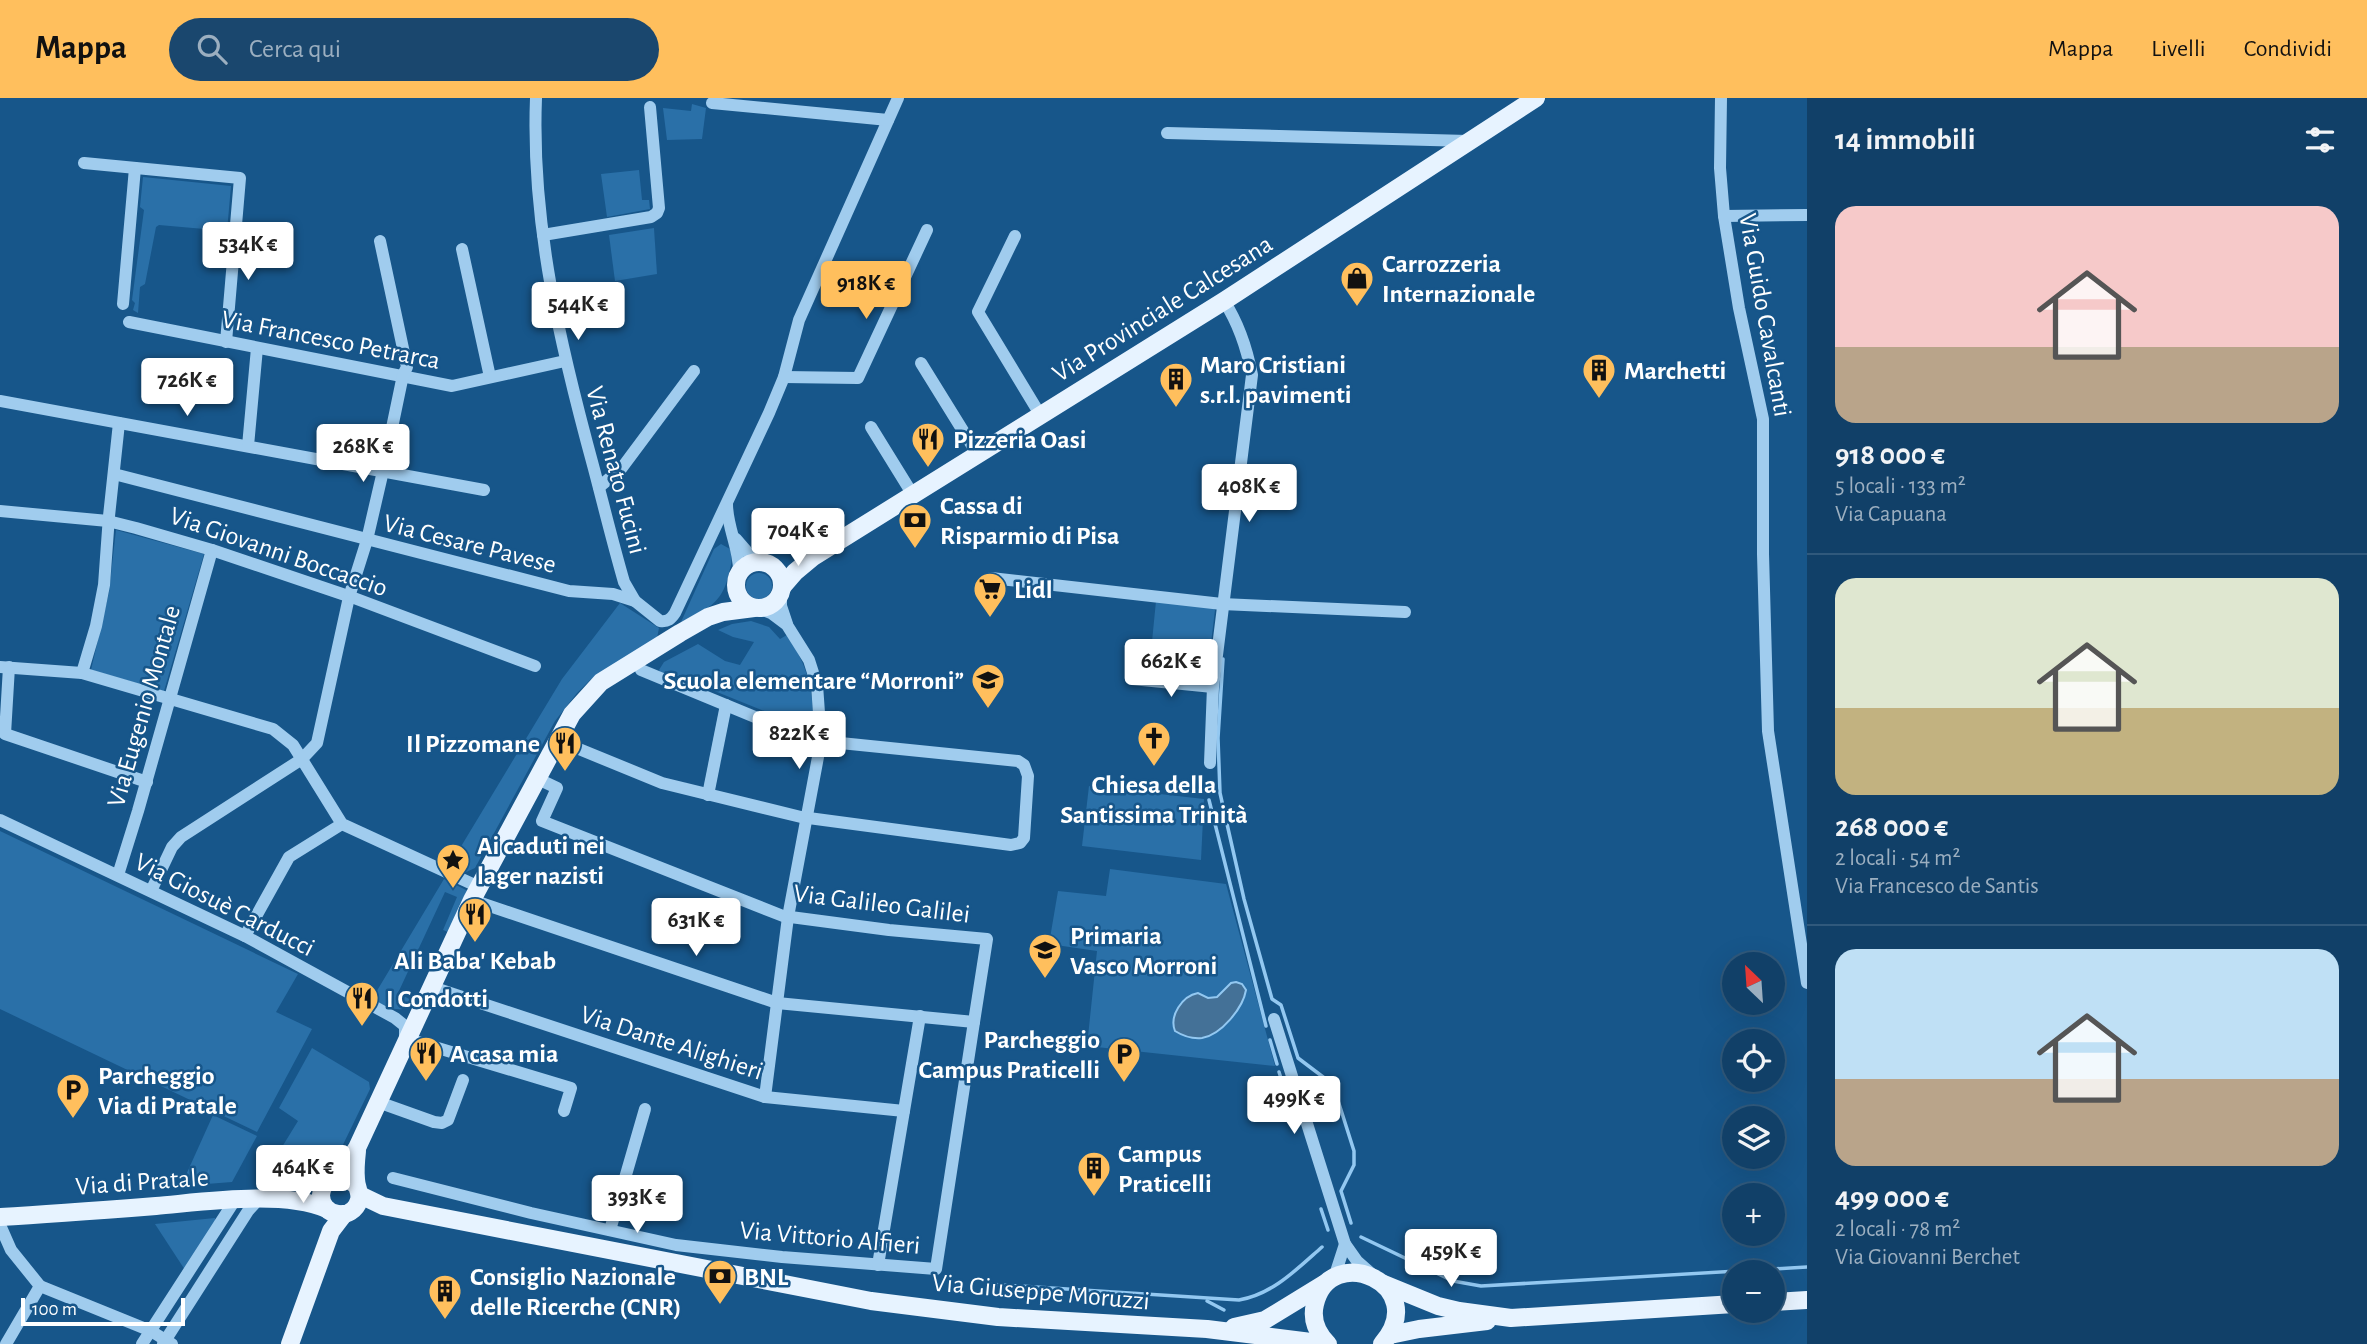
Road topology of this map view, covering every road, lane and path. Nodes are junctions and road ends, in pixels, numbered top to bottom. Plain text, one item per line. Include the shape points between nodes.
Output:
1 (536, 98) edge
2 (898, 98) edge
3 (1536, 98) edge
4 (1721, 98) edge
5 (712, 103) dead end
6 (650, 107) dead end
7 (888, 120) junction
8 (1167, 134) dead end
9 (1471, 141) junction
10 (84, 163) dead end
11 (135, 168) junction
12 (1807, 215) edge
13 (1724, 216) junction
14 (927, 230) dead end
15 (543, 235) junction
16 (1015, 236) dead end
17 (380, 241) dead end
18 (462, 250) dead end
19 (1224, 301) junction
20 (123, 304) dead end
21 (129, 322) dead end
22 (226, 342) junction
23 (257, 348) junction
24 (565, 361) junction
25 (921, 363) dead end
26 (694, 371) dead end
27 (403, 375) junction
28 (490, 377) junction
29 (784, 377) junction
30 (0, 401) edge
31 (1041, 416) junction
32 (119, 423) junction
33 (871, 427) dead end
34 (248, 446) junction
35 (978, 455) junction
36 (383, 471) junction
37 (114, 474) junction
38 (599, 487) junction
39 (484, 490) dead end
40 (913, 495) junction
41 (727, 500) junction
42 (0, 511) edge
43 (108, 521) junction
44 (730, 532) junction
45 (709, 538) junction
46 (367, 540) junction
47 (212, 550) junction
48 (813, 557) junction
49 (767, 565) junction
50 (991, 578) dead end
51 (737, 580) junction
52 (624, 582) junction
53 (781, 590) junction
54 (613, 594) junction
55 (349, 597) junction
56 (635, 601) junction
57 (1222, 604) junction
58 (757, 608) junction
59 (1405, 612) dead end
60 (708, 617) junction
61 (787, 625) junction
62 (535, 666) dead end
63 (5, 667) edge
64 (640, 670) dead end
65 (82, 673) junction
66 (1132, 679) dead end
67 (1213, 687) junction
68 (168, 698) junction
69 (726, 705) junction
70 (557, 740) junction
71 (821, 741) junction
72 (302, 759) junction
73 (1210, 763) dead end
74 (536, 778) junction
75 (146, 782) junction
76 (708, 795) junction
77 (807, 818) junction
78 (0, 820) edge
79 (342, 824) junction
80 (118, 875) junction
81 (152, 891) junction
82 (475, 894) junction
83 (789, 916) junction
84 (245, 936) junction
85 (1807, 983) edge
86 (432, 987) junction
87 (778, 1003) junction
88 (920, 1016) junction
89 (1274, 1019) dead end
90 (974, 1022) junction
91 (406, 1044) junction
92 (463, 1080) dead end
93 (765, 1097) junction
94 (378, 1102) junction
95 (645, 1109) dead end
96 (564, 1111) dead end
97 (904, 1111) junction
98 (357, 1148) junction
99 (338, 1177) junction
100 (393, 1178) dead end
101 (322, 1191) junction
102 (235, 1200) junction
103 (258, 1200) junction
104 (287, 1201) junction
105 (345, 1204) junction
106 (0, 1217) edge
107 (0, 1225) edge
108 (610, 1230) junction
109 (1345, 1244) junction
110 (878, 1265) junction
111 (1332, 1279) junction
112 (1379, 1280) junction
113 (40, 1286) junction
114 (1807, 1300) edge
115 (1785, 1301) edge
116 (1722, 1305) edge
117 (1511, 1318) junction
118 (1207, 1329) junction
119 (151, 1331) junction
120 (1386, 1340) edge
121 (167, 1342) edge
122 (6, 1344) edge
123 (142, 1344) edge
124 (290, 1344) edge
125 (1328, 1344) edge

1 - 15 street, Via Renato Fucini
2 - 7 street
3 - 9 main road, Via Provinciale Calcesana
4 - 13 street, Via Guido Cavalcanti
5 - 7 street
6 - 15 street via 657,214
7 - 29 street via 799,320
8 - 9 street
9 - 19 main road, Via Provinciale Calcesana
10 - 11 street
11 - 20 street
11 - 22 street via 240,178
12 - 13 street
13 - 85 street, Via Guido Cavalcanti via 1763,419 1767,707
14 - 29 street via 858,378
15 - 24 street, Via Renato Fucini
16 - 31 street via 978,312
17 - 27 street via 407,368
18 - 28 street
19 - 31 main road, Via Provinciale Calcesana
19 - 57 street via 1237,323 1252,375
21 - 22 street, Via Francesco Petrarca
22 - 23 street, Via Francesco Petrarca
23 - 27 street, Via Francesco Petrarca
23 - 34 street
24 - 28 street, Via Francesco Petrarca
24 - 38 street, Via Renato Fucini
25 - 35 street
26 - 38 street via 621,468
27 - 28 street, Via Francesco Petrarca via 452,386
27 - 36 street
29 - 41 street
30 - 32 street
31 - 35 main road, Via Provinciale Calcesana
32 - 34 street
32 - 37 street
33 - 40 street
34 - 36 street
35 - 40 main road, Via Provinciale Calcesana
36 - 39 street
36 - 46 street
37 - 43 street
37 - 46 street, Via Cesare Pavese
38 - 52 street, Via Renato Fucini
40 - 48 main road, Via Provinciale Calcesana
41 - 44 street
41 - 45 street
42 - 43 street, Via Giovanni Boccaccio
43 - 47 street, Via Giovanni Boccaccio
43 - 65 street via 104,585
44 - 45 street
44 - 49 street via 749,554
44 - 51 street via 738,557
45 - 56 street via 672,618 665,622 655,618
46 - 54 street, Via Cesare Pavese via 569,591
46 - 55 street
47 - 55 street, Via Giovanni Boccaccio
47 - 68 street, Via Eugenio Montale
48 - 49 main road, Via Provinciale Calcesana via 788,567
48 - 53 main road, Via Provinciale Calcesana
49 - 51 main road via 749,564
49 - 53 main road via 782,580
50 - 57 street
51 - 58 main road via 743,603
51 - 60 main road via 727,600
52 - 54 street
52 - 56 street, Via Renato Fucini
53 - 58 main road via 773,604
53 - 61 street
54 - 56 street, Via Cesare Pavese
55 - 62 street, Via Giovanni Boccaccio
55 - 72 street via 317,743
57 - 59 street
57 - 67 street
58 - 60 main road
58 - 61 street
60 - 70 main road via 601,682 576,708
61 - 71 street via 814,672
63 - 65 street
63 - 75 street via 5,734
64 - 69 street
65 - 68 street
66 - 67 street
67 - 73 street
68 - 72 street via 268,727 285,737
68 - 75 street, Via Eugenio Montale
69 - 71 street
69 - 76 street
70 - 74 main road
70 - 76 street via 662,783
71 - 77 street
71 - 77 street via 1022,763 1028,776 1024,838 1011,845
72 - 79 street
72 - 81 street via 181,836
74 - 82 main road
74 - 83 street, Via Galileo Galilei via 557,788 542,821
75 - 80 street, Via Eugenio Montale
76 - 77 street
77 - 83 street
78 - 80 street, Via Giosuè Carducci
79 - 82 street
79 - 84 street via 289,857
80 - 81 street, Via Giosuè Carducci
81 - 84 street, Via Giosuè Carducci
82 - 86 main road
82 - 87 street
83 - 87 street
83 - 90 street, Via Galileo Galilei via 987,939
84 - 91 street, Via Giosuè Carducci via 401,1021
86 - 91 main road
86 - 93 street, Via Dante Alighieri
87 - 88 street
87 - 93 street
88 - 90 street
88 - 97 street
89 - 109 street
90 - 110 street, Via Vittorio Alfieri via 936,1269
91 - 94 main road
91 - 96 street via 571,1088
92 - 94 street via 448,1121 442,1123
93 - 97 street, Via Dante Alighieri
94 - 98 main road
95 - 108 street
97 - 110 street
98 - 99 main road
98 - 105 main road
99 - 101 main road via 328,1181
99 - 105 main road via 350,1179
100 - 108 street, Via Vittorio Alfieri
101 - 104 main road, Via di Pratale
101 - 105 main road via 322,1200
102 - 103 main road, Via di Pratale
102 - 106 main road, Via di Pratale
102 - 119 street
103 - 104 main road, Via di Pratale
103 - 121 street
104 - 105 main road, Via di Pratale
105 - 118 main road, Via Giuseppe Moruzzi via 383,1206 582,1246 612,1260 803,1298 872,1301 998,1317
105 - 124 main road
107 - 113 street via 11,1250
108 - 110 street, Via Vittorio Alfieri via 694,1248
109 - 111 street
109 - 112 street
111 - 112 main road via 1355,1272
111 - 118 main road, Via Giuseppe Moruzzi via 1265,1320
111 - 125 main road via 1317,1296 1314,1311 1317,1328
112 - 117 main road via 1438,1306
112 - 120 main road via 1391,1293 1396,1308
113 - 119 street
113 - 122 street
114 - 115 main road
116 - 117 main road
117 - 120 main road via 1419,1329
118 - 125 main road, Via Giuseppe Moruzzi
119 - 121 street
119 - 123 street

